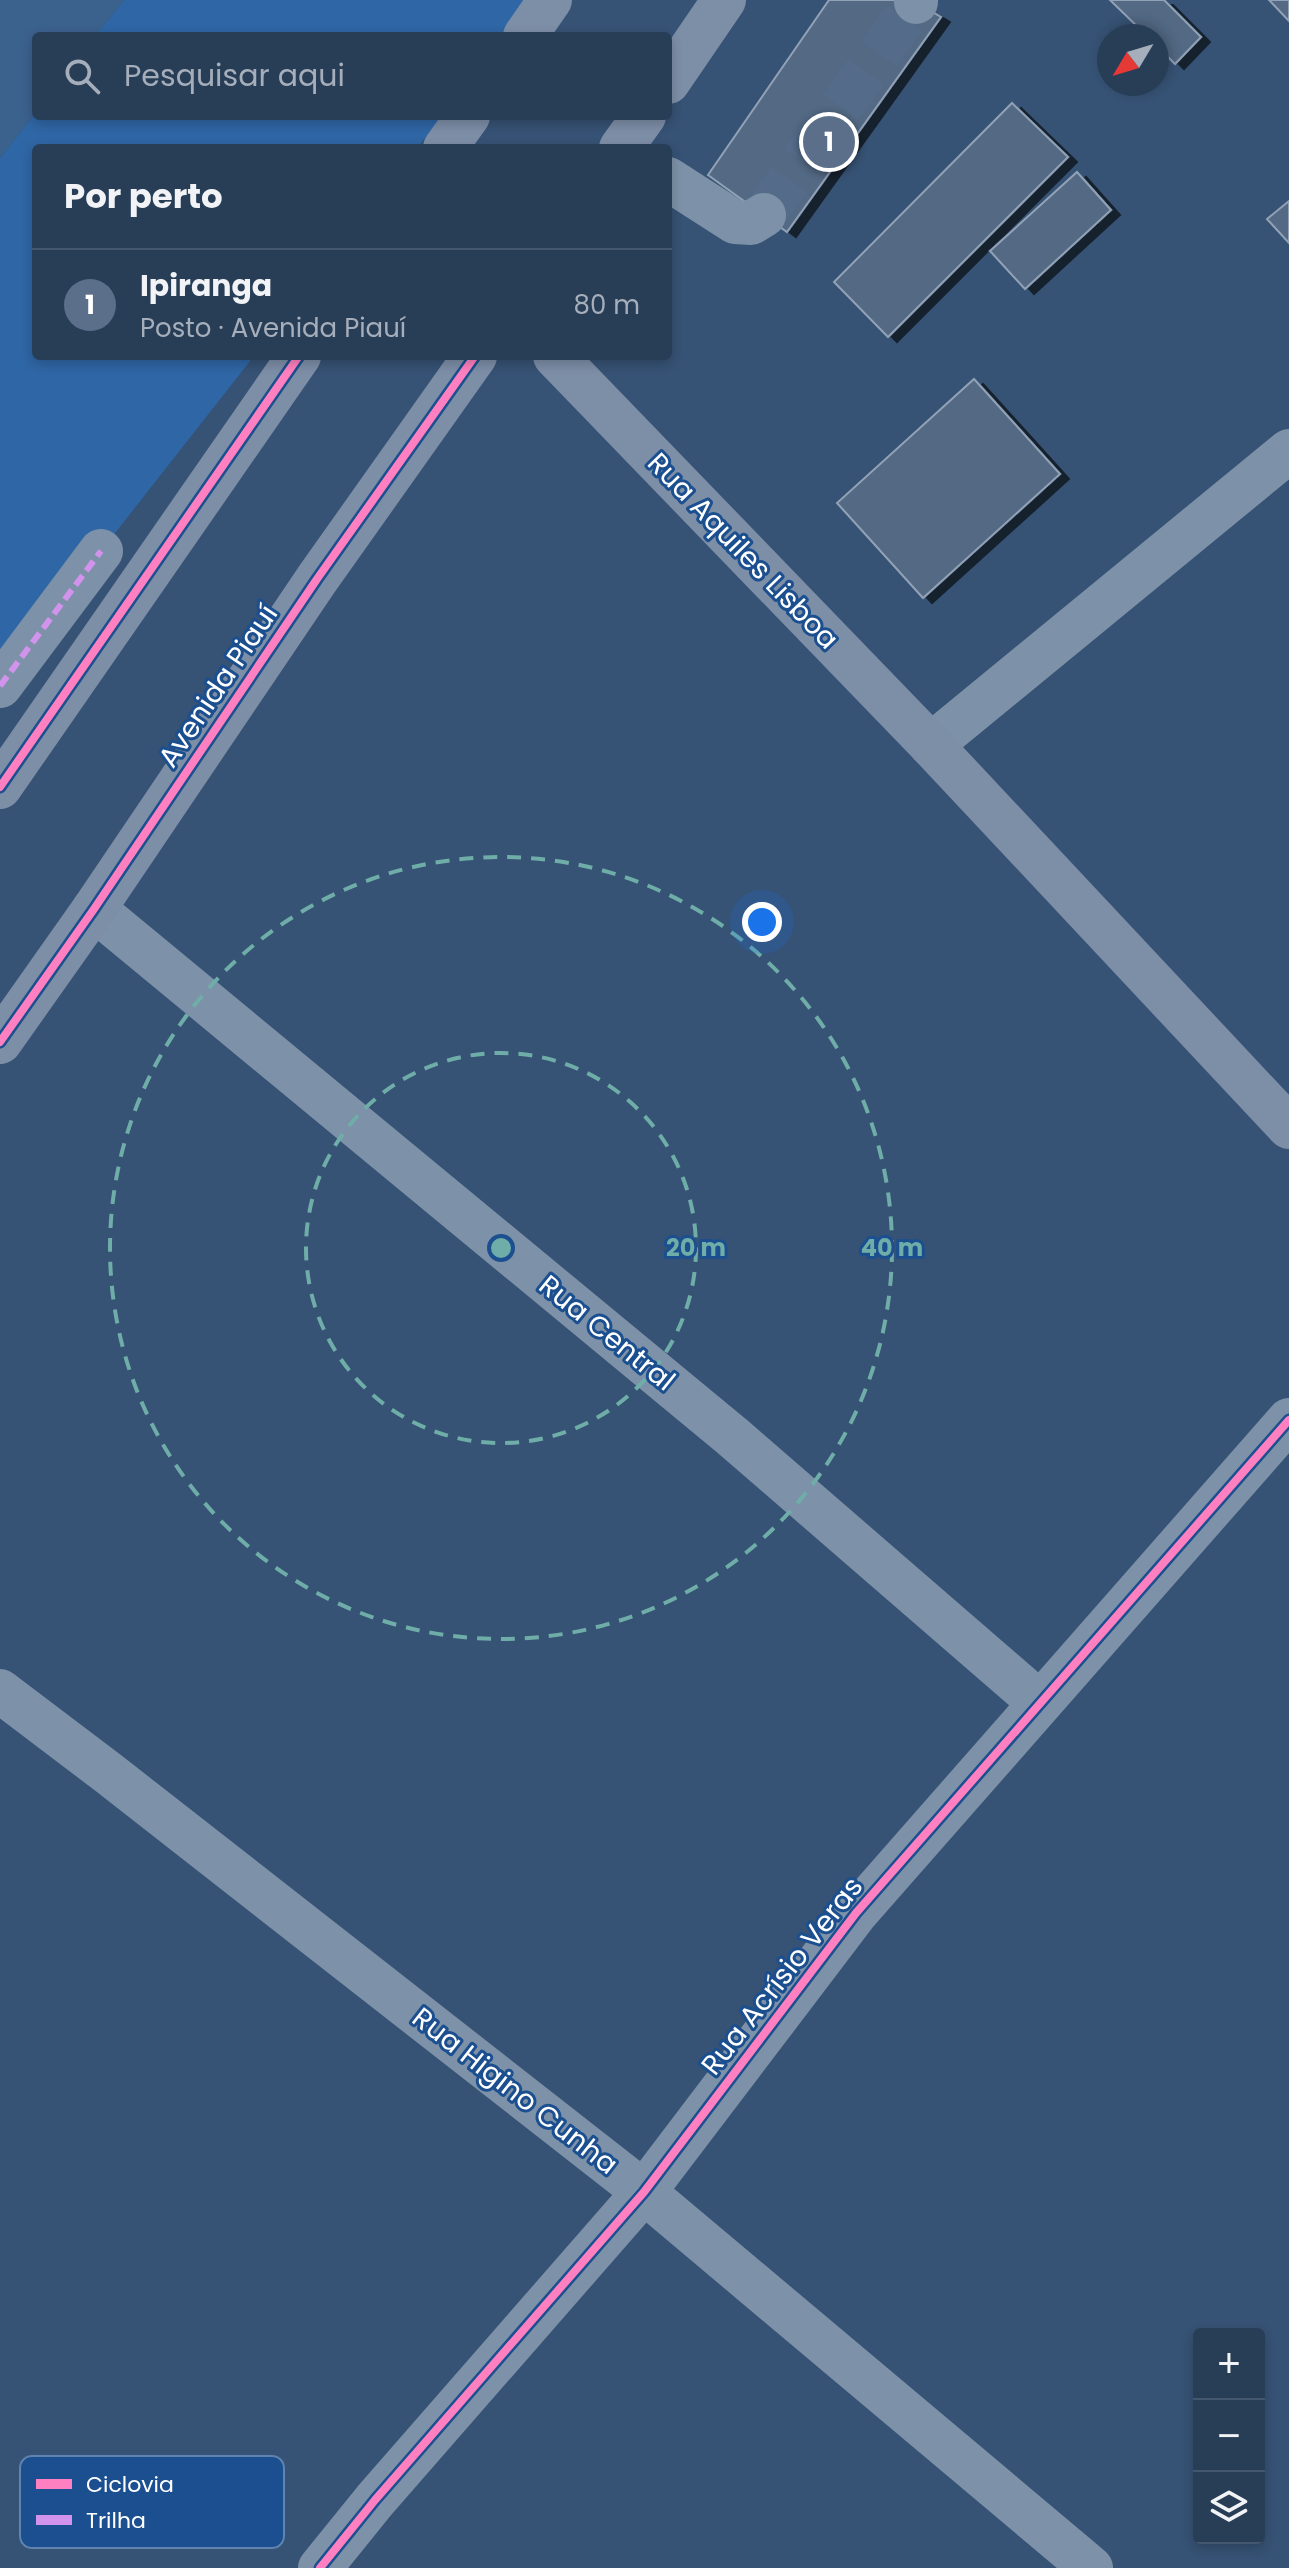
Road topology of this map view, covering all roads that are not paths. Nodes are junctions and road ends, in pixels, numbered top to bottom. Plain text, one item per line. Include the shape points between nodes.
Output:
1 (550, 0) edge
2 (724, 0) edge
3 (528, 32) edge
4 (672, 76) edge
5 (465, 120) edge
6 (641, 120) edge
7 (448, 144) edge
8 (624, 144) edge
9 (672, 182) edge
10 (764, 215) dead end
11 (296, 360) edge
12 (472, 360) edge
13 (559, 360) edge
14 (1289, 451) edge
15 (101, 551) dead end
16 (0, 686) edge
17 (931, 745) junction
18 (14, 761) edge
19 (0, 787) edge
20 (94, 909) junction
21 (0, 1042) edge
22 (1289, 1127) edge
23 (1289, 1420) edge
24 (0, 1691) edge
25 (1040, 1703) junction
26 (644, 2192) junction
27 (320, 2568) edge
28 (1091, 2568) edge

1 - 3 main road
2 - 4 main road
5 - 7 main road
6 - 8 main road
9 - 10 street via 735,222 751,223
11 - 18 main road
12 - 20 main road, Avenida Piauí
13 - 17 main road, Rua Aquiles Lisboa
14 - 17 street
15 - 16 street
17 - 22 main road, Rua Aquiles Lisboa
18 - 19 main road
20 - 21 main road, Avenida Piauí
20 - 25 street, Rua Central via 733,1437
23 - 25 street, Rua Acrísio Veras
24 - 26 street, Rua Higino Cunha
25 - 26 street, Rua Acrísio Veras via 856,1913
26 - 27 street, Rua Acrísio Veras
26 - 28 street, Rua Higino Cunha

